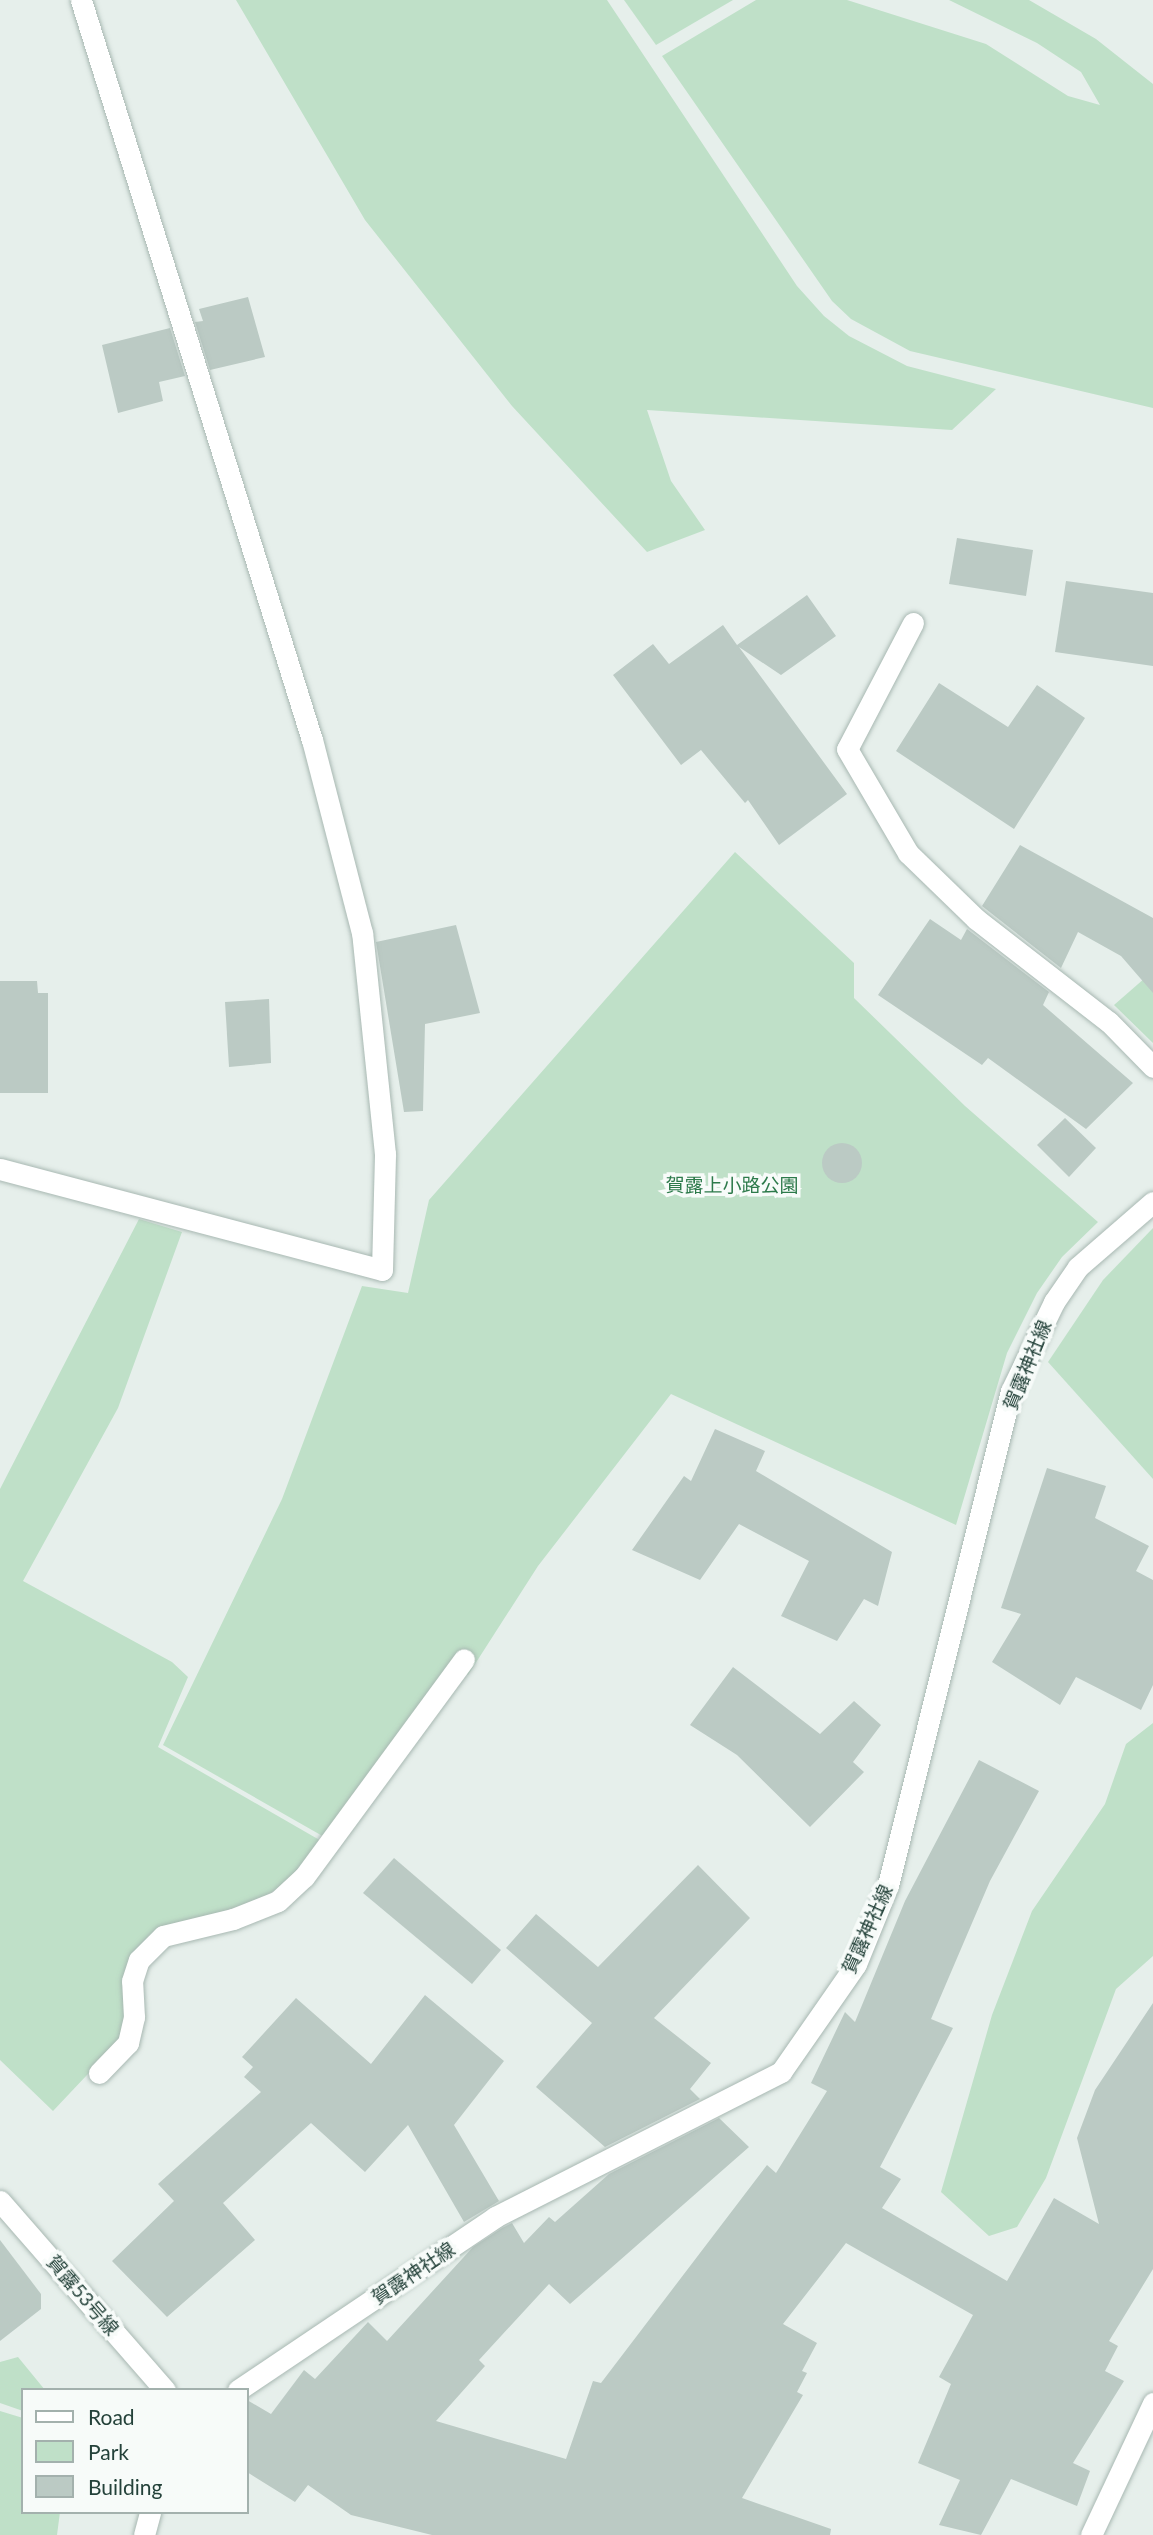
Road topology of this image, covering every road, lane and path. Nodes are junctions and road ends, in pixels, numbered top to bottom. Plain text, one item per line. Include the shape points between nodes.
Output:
1 (81, 0) edge
2 (913, 623) dead end
3 (1153, 1067) edge
4 (0, 1169) edge
5 (1153, 1202) edge
6 (464, 1659) dead end
7 (99, 2073) dead end
8 (0, 2201) edge
9 (163, 2388) edge
10 (241, 2388) edge
11 (1153, 2403) edge
12 (149, 2514) edge
13 (144, 2535) edge
14 (1091, 2535) edge

1 - 4 street via 312,740 362,933 384,1154 382,1270
2 - 3 street via 847,750 908,853 976,919 1109,1022
5 - 10 street, 賀露神社線 via 1078,1267 1054,1302 1011,1391 888,1885 856,1964 781,2072 495,2217
6 - 7 street via 304,1877 278,1901 233,1919 163,1936 139,1960 132,1981 134,2017 128,2043
8 - 9 street, 賀露53号線
11 - 14 street
12 - 13 street

